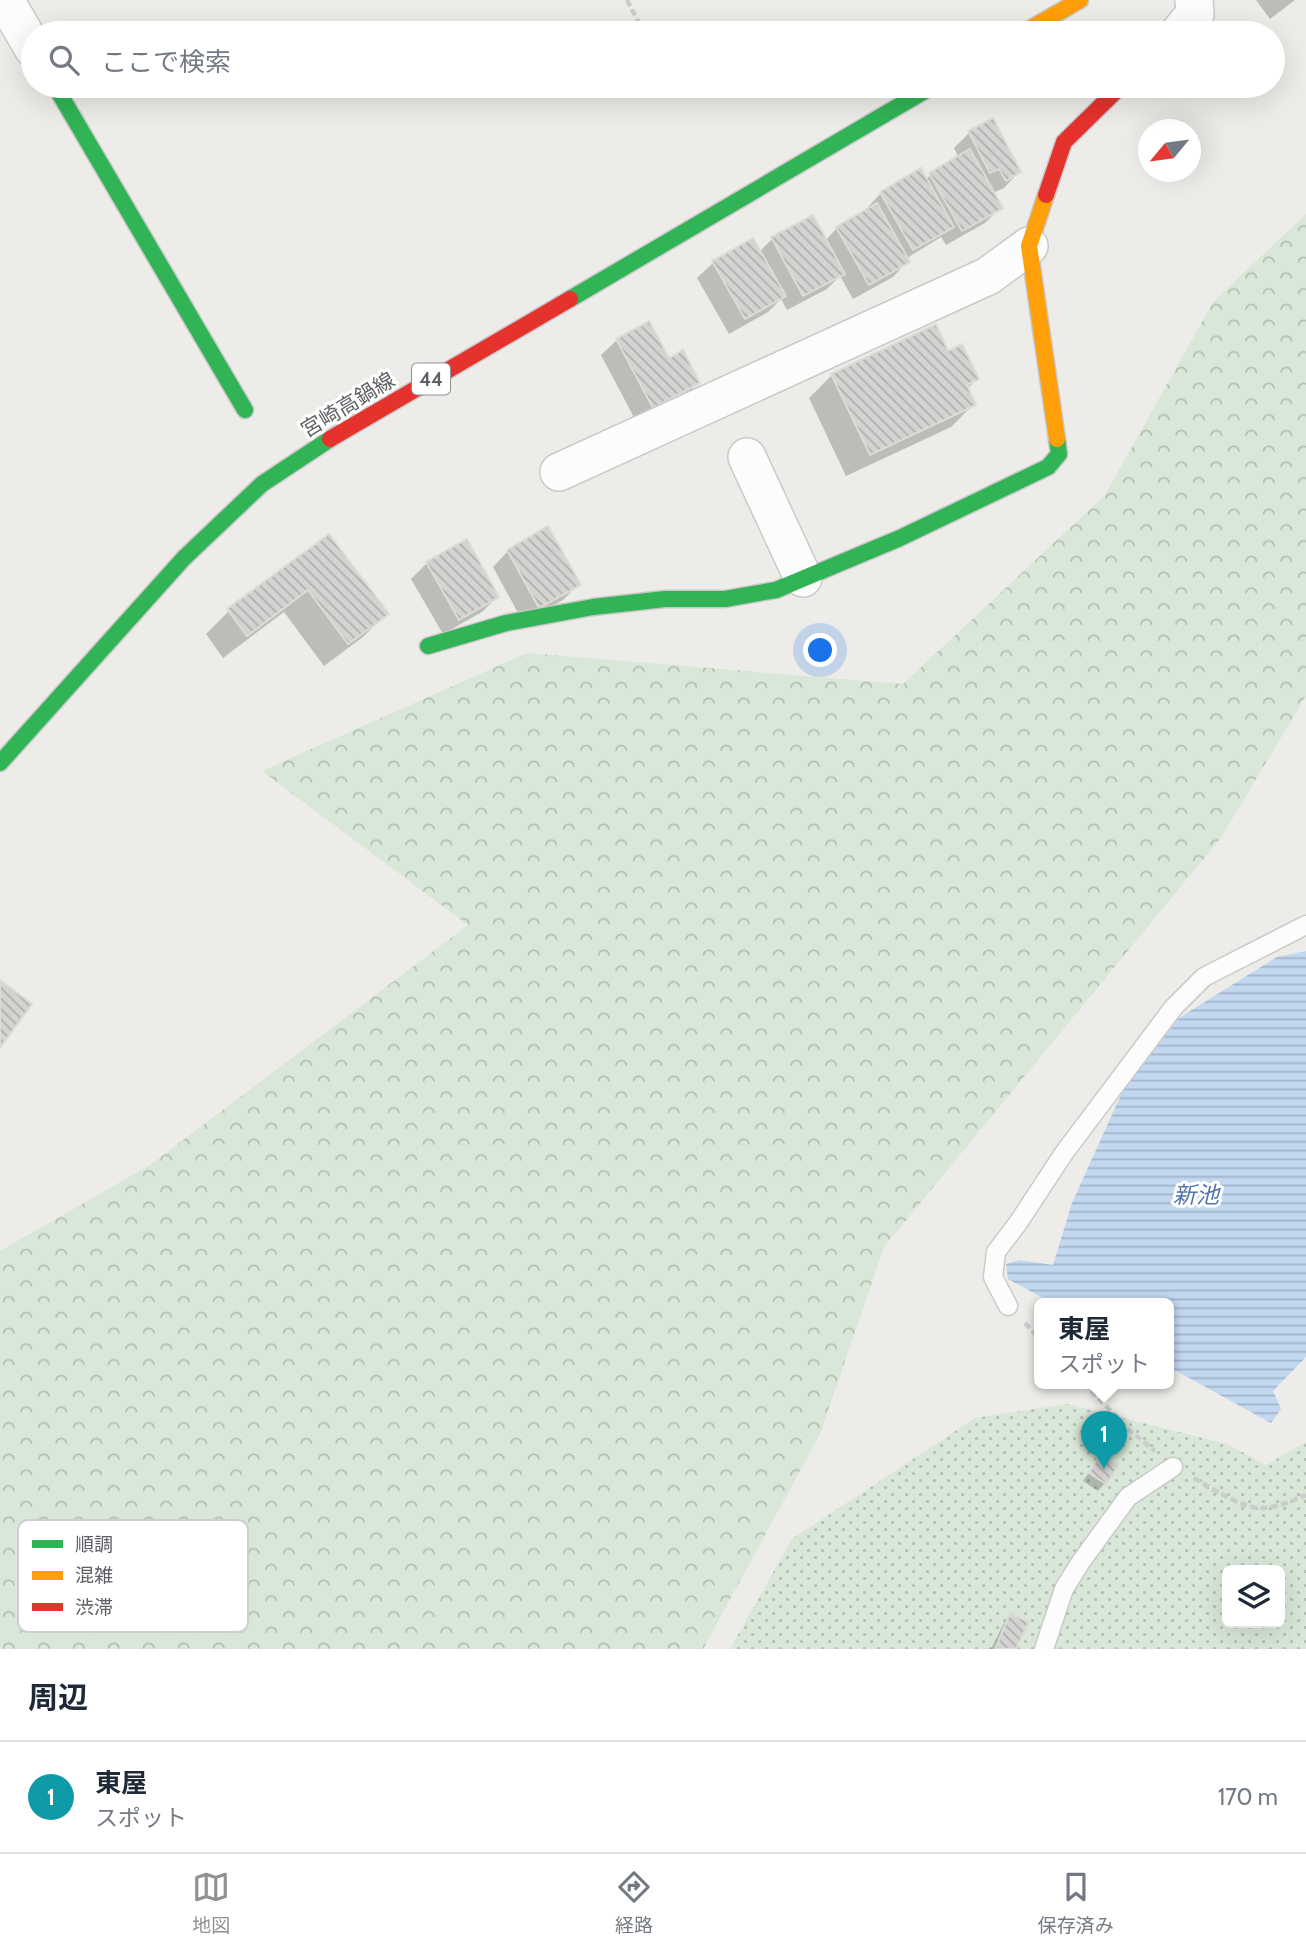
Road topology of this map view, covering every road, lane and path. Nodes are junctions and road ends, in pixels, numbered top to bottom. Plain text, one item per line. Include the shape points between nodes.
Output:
1 (5, 0) edge
2 (627, 0) edge
3 (1080, 0) edge
4 (1194, 0) edge
5 (638, 21) edge
6 (1044, 21) edge
7 (1189, 21) edge
8 (21, 27) edge
9 (62, 98) edge
10 (912, 98) edge
11 (1109, 98) edge
12 (1029, 246) junction
13 (244, 410) dead end
14 (747, 457) dead end
15 (559, 472) dead end
16 (803, 578) junction
17 (428, 646) dead end
18 (0, 763) edge
19 (1306, 925) edge
20 (1008, 1306) dead end
21 (1090, 1389) edge
22 (1173, 1466) junction
23 (1306, 1495) edge
24 (1044, 1649) edge

1 - 8 street
2 - 5 path
3 - 6 street
4 - 7 street via 1195,14
9 - 13 street
10 - 18 street, 宮崎高鍋線 / 44 via 335,436 262,484 184,558
11 - 12 street via 1064,142
12 - 15 street via 988,276
12 - 16 street via 1059,454 1036,473
14 - 16 street
16 - 17 street via 776,590 725,599 665,599 593,607 506,623
19 - 20 lane via 1204,977 1173,1008 996,1252 993,1277
21 - 22 path
22 - 23 path via 1257,1509
22 - 24 lane via 1128,1497 1080,1563 1064,1589

